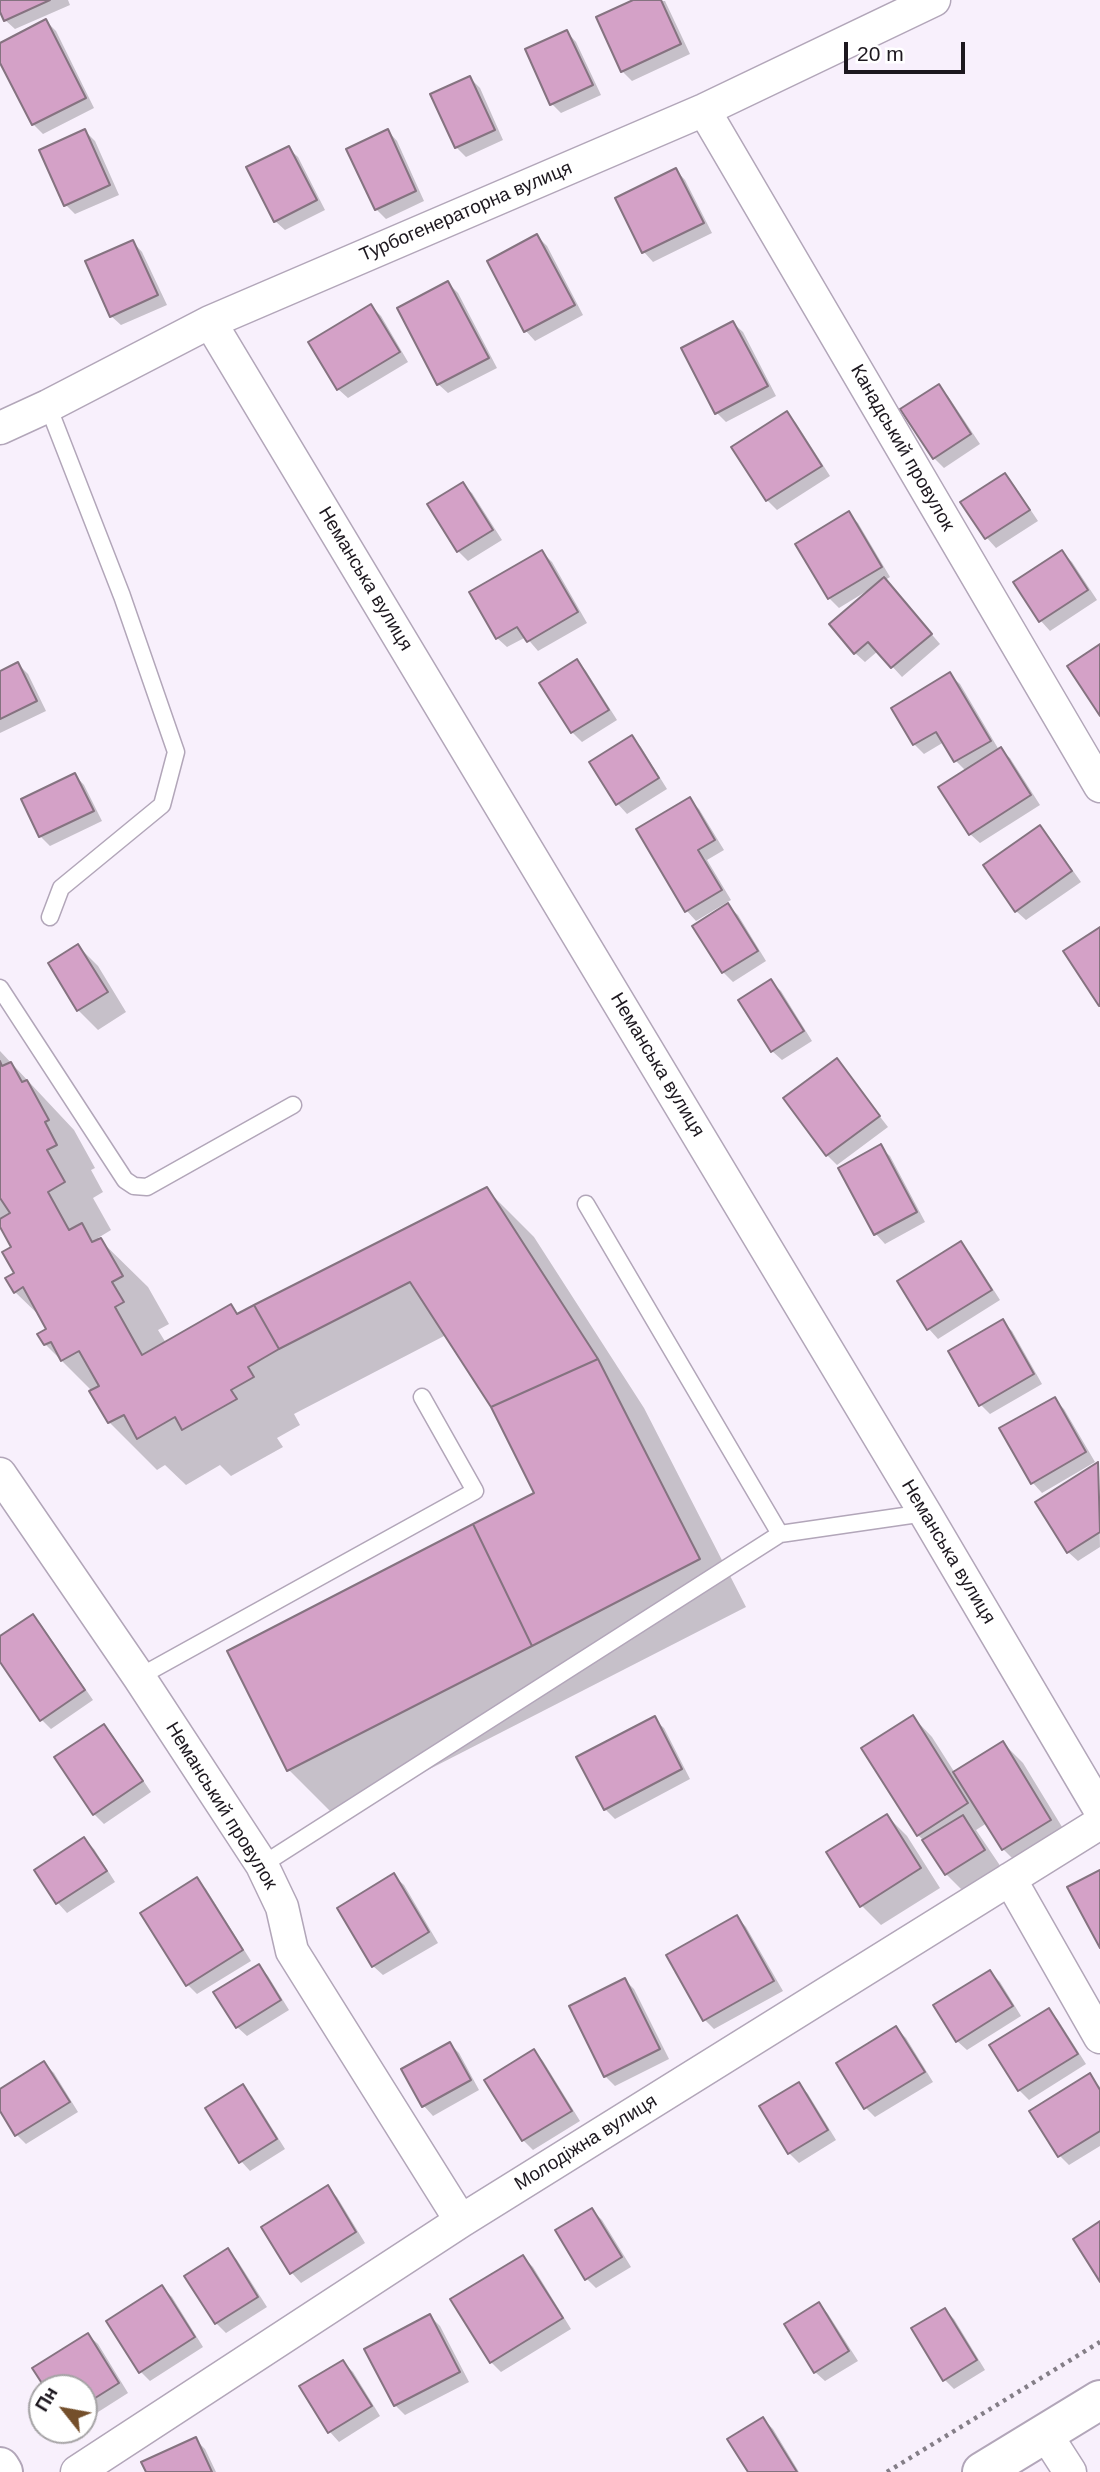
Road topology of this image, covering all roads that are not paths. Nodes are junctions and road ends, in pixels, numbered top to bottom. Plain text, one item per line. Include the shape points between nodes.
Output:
1 (933, 0) edge
2 (704, 110) junction
3 (210, 322) junction
4 (48, 406) junction
5 (0, 428) edge
6 (1100, 786) edge
7 (50, 917) dead end
8 (0, 988) edge
9 (293, 1105) dead end
10 (586, 1204) dead end
11 (422, 1397) dead end
12 (0, 1474) edge
13 (925, 1513) junction
14 (780, 1534) junction
15 (139, 1677) junction
16 (1100, 1810) edge
17 (1100, 1823) edge
18 (262, 1865) junction
19 (1010, 1879) junction
20 (1100, 2037) edge
21 (460, 2221) junction
22 (1100, 2400) edge
23 (1045, 2433) junction
24 (0, 2467) edge
25 (3, 2472) edge
26 (77, 2472) edge
27 (982, 2472) edge
28 (1070, 2472) edge

1 - 2 street, Турбогенераторна вулиця
2 - 3 street, Турбогенераторна вулиця
2 - 6 street, Канадський провулок
3 - 4 street, Турбогенераторна вулиця
3 - 13 street, Неманська вулиця
4 - 5 street, Турбогенераторна вулиця
4 - 7 lane via 176,752 162,805 61,888
8 - 9 lane via 125,1180 134,1186 147,1187
10 - 14 lane
11 - 15 lane via 475,1491
12 - 15 street, Неманський провулок
13 - 14 lane
13 - 16 street, Неманська вулиця
14 - 18 lane
15 - 18 street, Неманський провулок
17 - 19 street, Молодіжна вулиця
18 - 21 street, Неманський провулок via 282,1907 292,1951
19 - 20 street
19 - 21 street, Молодіжна вулиця
21 - 26 street, Молодіжна вулиця
22 - 23 street
23 - 27 street
23 - 28 street
24 - 25 street

